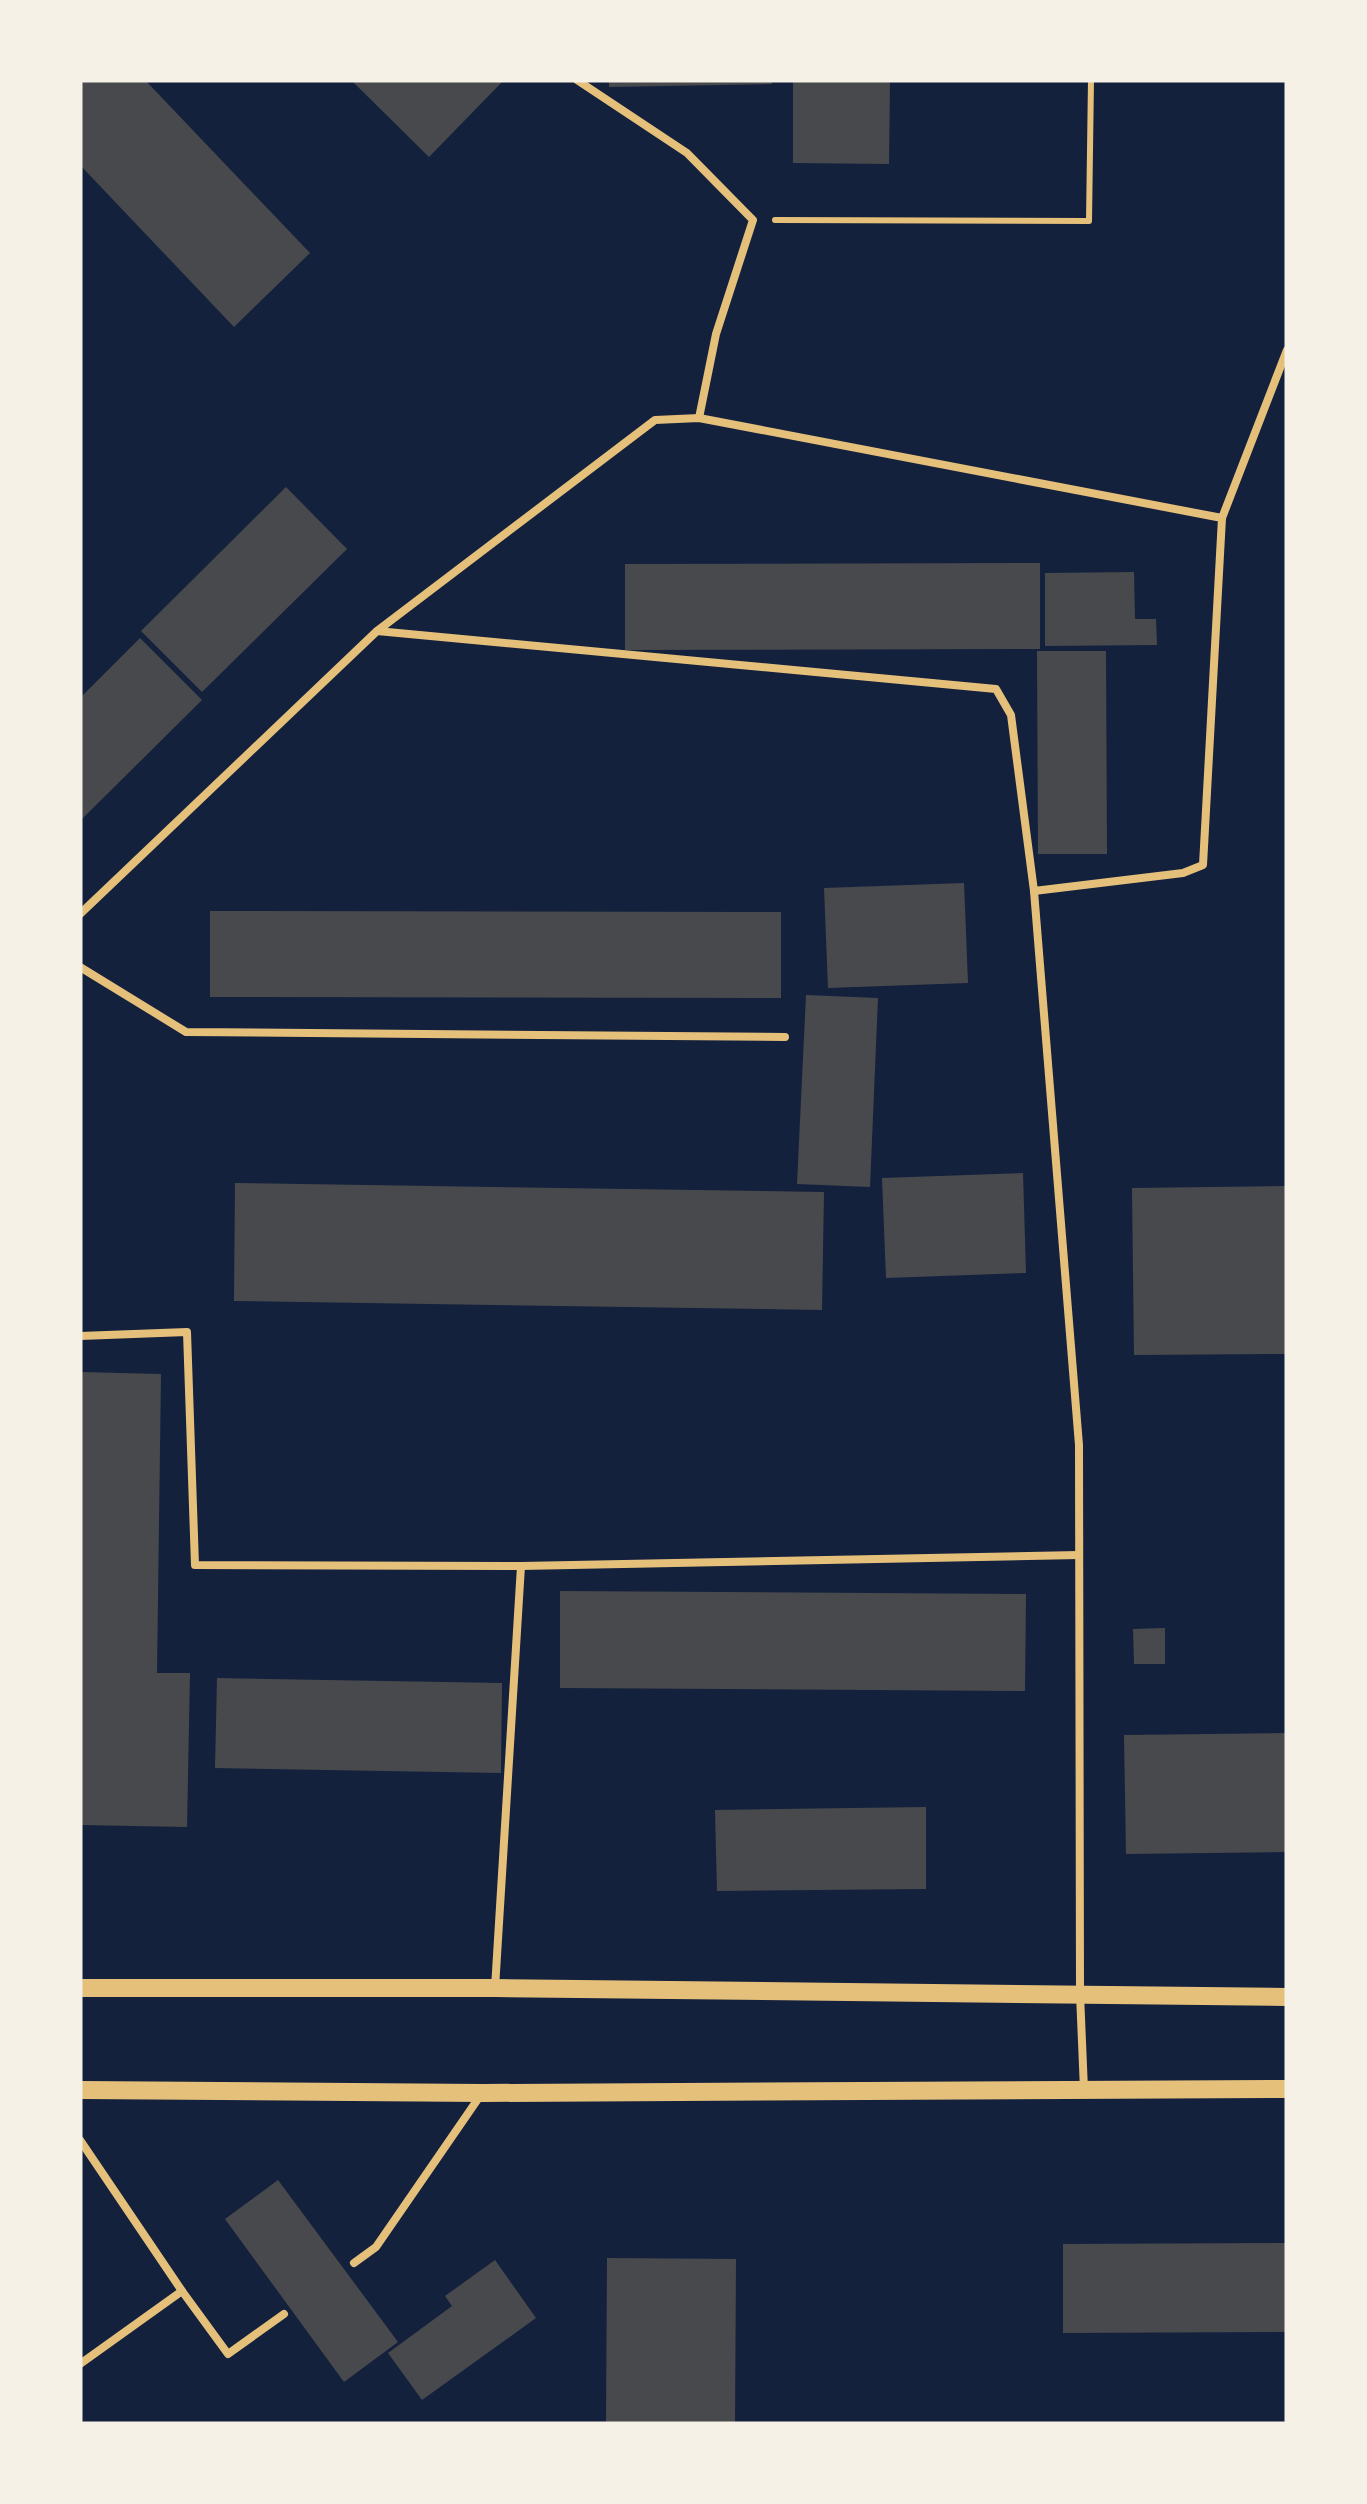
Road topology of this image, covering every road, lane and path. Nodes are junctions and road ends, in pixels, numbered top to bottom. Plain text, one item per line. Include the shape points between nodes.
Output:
1 (576, 80) edge
2 (1091, 80) edge
3 (752, 220) junction
4 (1287, 350) edge
5 (700, 418) junction
6 (1222, 518) junction
7 (377, 631) junction
8 (1034, 890) junction
9 (80, 914) edge
10 (80, 966) edge
11 (785, 1037) dead end
12 (80, 1336) edge
13 (1079, 1555) junction
14 (522, 1566) junction
15 (80, 1988) edge
16 (495, 1988) junction
17 (1080, 1994) junction
18 (1287, 1996) edge
19 (80, 2090) edge
20 (1084, 2090) junction
21 (1287, 2090) edge
22 (482, 2093) junction
23 (80, 2140) edge
24 (354, 2263) dead end
25 (182, 2291) junction
26 (284, 2314) dead end
27 (80, 2364) edge

1 - 3 lane via 686,153
2 - 3 path via 1088,220
3 - 5 lane via 716,334
4 - 6 lane
5 - 6 lane
5 - 7 lane via 654,420
6 - 8 lane via 1203,865
7 - 8 lane via 996,689 1011,715
7 - 9 lane
8 - 13 lane via 1079,1445
10 - 11 lane via 186,1032
12 - 14 lane via 186,1332 195,1565
13 - 14 lane
13 - 17 lane
14 - 16 lane
15 - 16 street
16 - 17 street
17 - 18 street
17 - 20 lane
19 - 22 street
20 - 21 street
20 - 22 street
22 - 24 lane via 376,2247
23 - 25 lane
25 - 26 lane via 228,2354
25 - 27 lane

